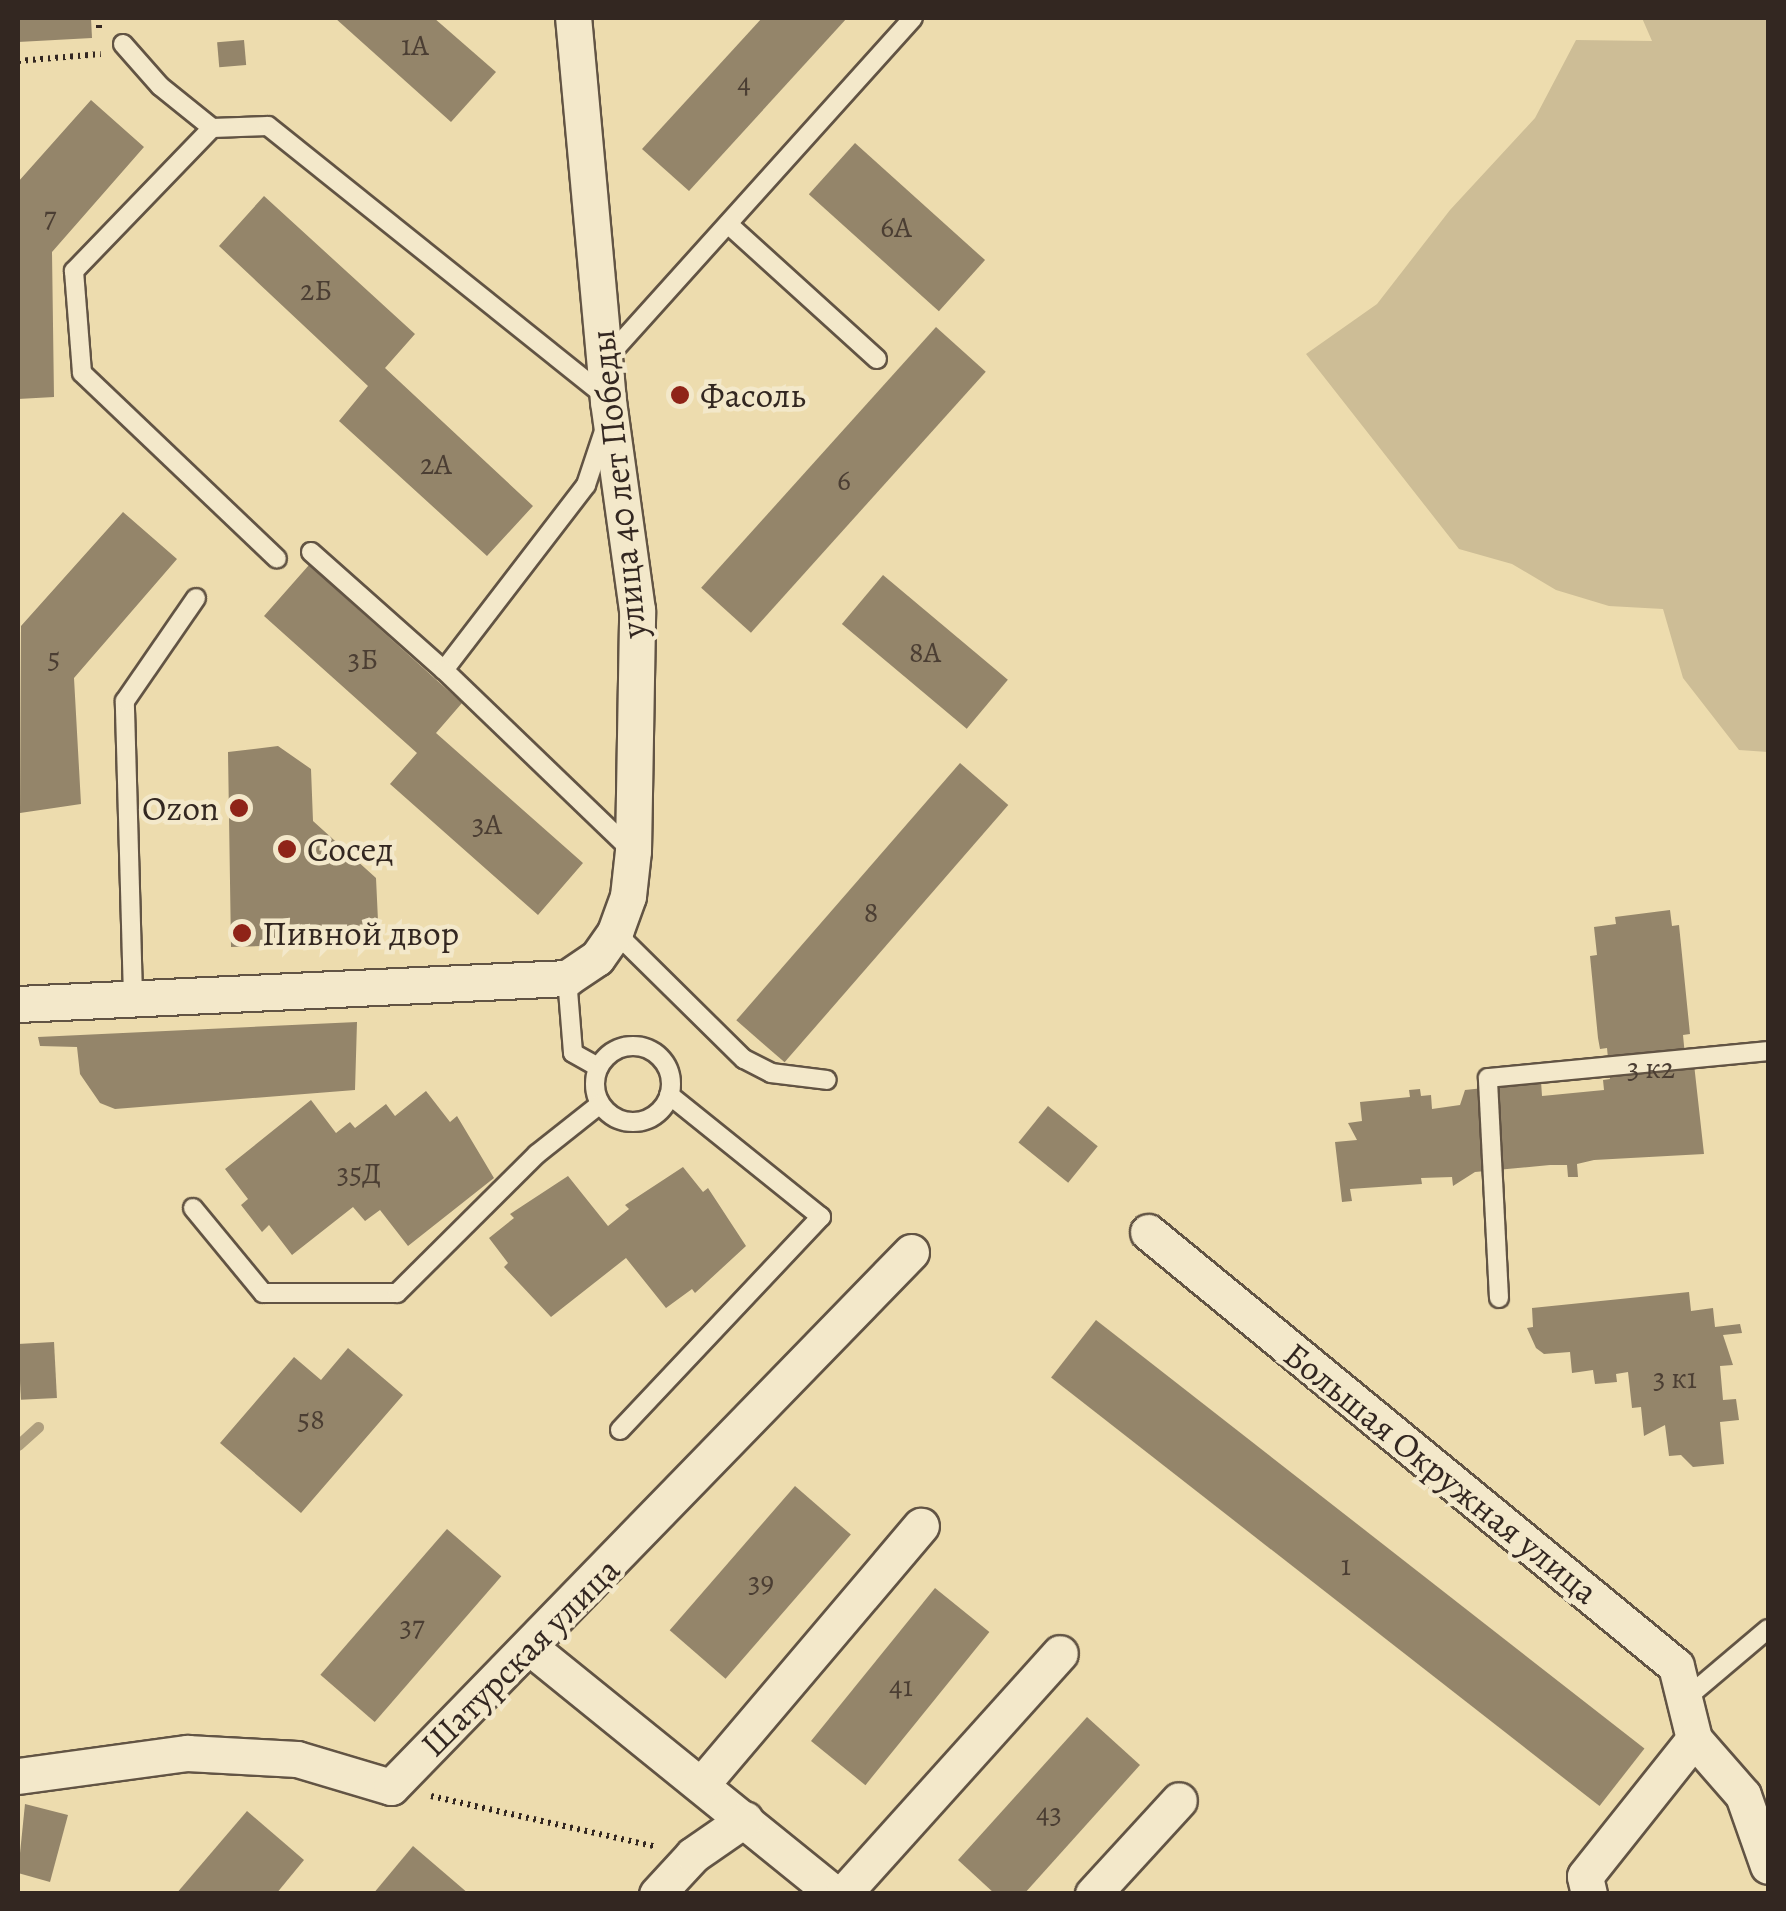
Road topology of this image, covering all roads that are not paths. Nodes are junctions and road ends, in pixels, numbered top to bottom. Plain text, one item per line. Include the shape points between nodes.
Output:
1 (573, 18) edge
2 (913, 18) edge
3 (123, 44) dead end
4 (212, 128) junction
5 (728, 224) junction
6 (877, 359) dead end
7 (604, 360) junction
8 (608, 401) junction
9 (311, 552) dead end
10 (276, 559) dead end
11 (196, 598) dead end
12 (444, 670) junction
13 (633, 851) junction
14 (615, 932) junction
15 (567, 978) junction
16 (134, 996) junction
17 (18, 1004) edge
18 (1768, 1051) edge
19 (598, 1068) junction
20 (827, 1080) dead end
21 (670, 1094) junction
22 (600, 1104) junction
23 (192, 1208) dead end
24 (1148, 1232) dead end
25 (911, 1252) dead end
26 (1499, 1298) dead end
27 (620, 1430) dead end
28 (922, 1526) dead end
29 (1768, 1629) edge
30 (532, 1649) junction
31 (1060, 1653) dead end
32 (1684, 1700) junction
33 (1694, 1739) junction
34 (18, 1776) edge
35 (700, 1785) junction
36 (1179, 1800) dead end
37 (746, 1819) junction
38 (1768, 1866) edge
39 (657, 1894) edge
40 (834, 1894) edge
41 (842, 1894) edge
42 (1093, 1894) edge
43 (1589, 1894) edge

1 - 7 street, улица 40 лет Победы
2 - 5 lane
3 - 4 lane via 160,86
4 - 8 lane via 268,126 589,378
4 - 10 lane via 74,271 82,373
5 - 6 lane
5 - 7 lane
7 - 8 street, улица 40 лет Победы
8 - 12 lane via 599,457 586,484
8 - 13 street, улица 40 лет Победы via 637,610
9 - 12 lane
11 - 16 lane via 126,701
12 - 13 lane
13 - 14 street, улица 40 лет Победы
14 - 15 street, улица 40 лет Победы via 597,958
14 - 20 lane via 744,1059 771,1073
15 - 16 street
15 - 19 lane via 573,1053
16 - 17 street
18 - 26 lane via 1488,1078
19 - 21 lane via 616,1050 652,1051 668,1070
19 - 22 lane
21 - 22 lane via 644,1120 619,1120
21 - 27 lane via 821,1217
22 - 23 lane via 537,1154 397,1294 263,1293
24 - 32 street, Большая Окружная улица via 1676,1666
25 - 30 street, Шатурская улица
28 - 35 street
29 - 32 lane
30 - 34 street, Шатурская улица via 391,1787 297,1760 187,1753
30 - 35 street
31 - 41 street
32 - 33 street, Большая Окружная улица
33 - 38 street via 1742,1794
33 - 43 street via 1585,1876
35 - 37 street
36 - 42 street
37 - 39 street via 692,1855
37 - 40 street

